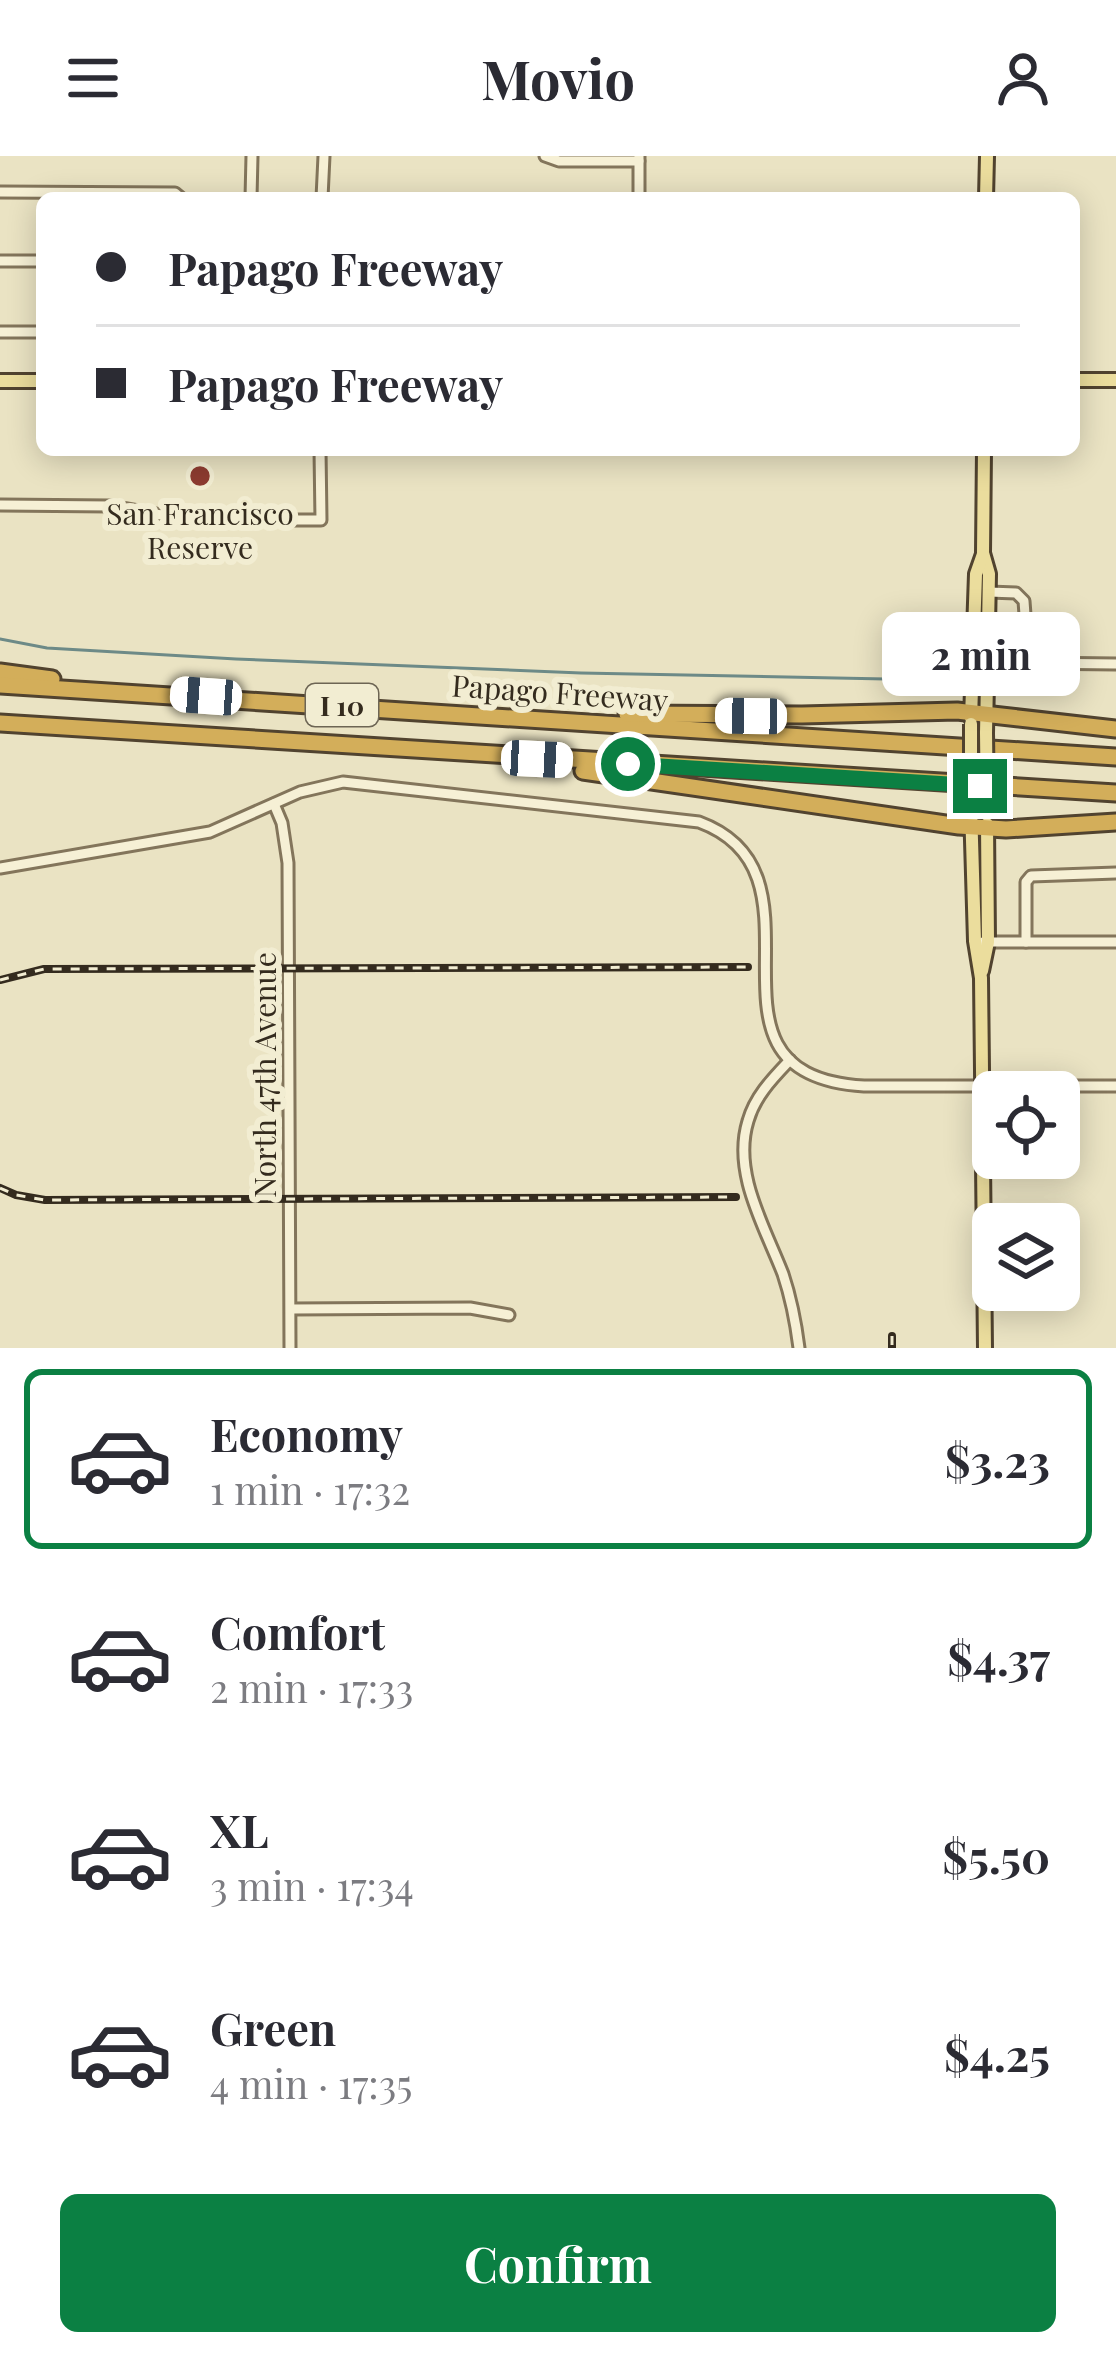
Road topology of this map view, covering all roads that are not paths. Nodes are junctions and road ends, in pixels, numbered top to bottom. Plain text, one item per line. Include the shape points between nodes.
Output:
1 (252, 156) edge
2 (324, 156) edge
3 (545, 156) edge
4 (987, 156) edge
5 (639, 158) edge
6 (0, 192) edge
7 (251, 192) edge
8 (322, 192) edge
9 (639, 192) edge
10 (986, 192) edge
11 (36, 193) edge
12 (0, 261) edge
13 (36, 261) edge
14 (0, 332) edge
15 (36, 332) edge
16 (1080, 380) edge
17 (1116, 380) edge
18 (0, 381) edge
19 (36, 381) edge
20 (320, 456) edge
21 (984, 456) edge
22 (0, 505) edge
23 (982, 574) junction
24 (989, 592) junction
25 (1116, 664) edge
26 (0, 672) edge
27 (0, 685) edge
28 (162, 694) junction
29 (522, 716) junction
30 (979, 719) junction
31 (0, 724) edge
32 (1116, 729) edge
33 (0, 733) edge
34 (161, 735) junction
35 (491, 756) junction
36 (1116, 757) edge
37 (1116, 794) edge
38 (274, 804) junction
39 (1116, 822) edge
40 (982, 823) junction
41 (0, 868) edge
42 (1116, 873) edge
43 (981, 942) junction
44 (1026, 942) junction
45 (1116, 942) edge
46 (790, 1060) junction
47 (983, 1071) edge
48 (972, 1086) edge
49 (1080, 1086) edge
50 (1116, 1086) edge
51 (984, 1179) edge
52 (290, 1309) junction
53 (509, 1315) dead end
54 (290, 1348) edge
55 (799, 1348) edge
56 (985, 1348) edge

1 - 7 street
2 - 8 street
3 - 5 street
4 - 10 main road
5 - 9 street
6 - 11 street
12 - 13 street
14 - 15 street
16 - 17 main road
18 - 19 main road
20 - 22 street via 321,520 190,520 113,506
21 - 23 main road
23 - 24 main road
23 - 30 main road
24 - 25 street via 1024,601 1031,663
24 - 30 main road
26 - 28 highway
27 - 28 highway, Papago Freeway / I 10
28 - 29 highway, Papago Freeway / I 10
29 - 30 highway via 958,711
29 - 36 highway, Papago Freeway / I 10
30 - 32 highway
30 - 40 main road, bridge
30 - 40 main road, bridge via 971,807
31 - 34 highway, I 10
33 - 34 highway
34 - 35 highway, I 10
35 - 37 highway, I 10
35 - 40 highway
38 - 41 street via 210,832
38 - 46 street via 319,786 370,782 711,826 739,844 760,876 765,1003
38 - 52 street, North 47th Avenue via 288,863
39 - 40 highway
40 - 43 main road
42 - 44 street via 1030,876
43 - 44 street
43 - 47 main road
44 - 45 street
46 - 48 street via 839,1084
46 - 55 street via 748,1121 744,1163
49 - 50 street
51 - 56 main road
52 - 53 street
52 - 54 street, North 47th Avenue

